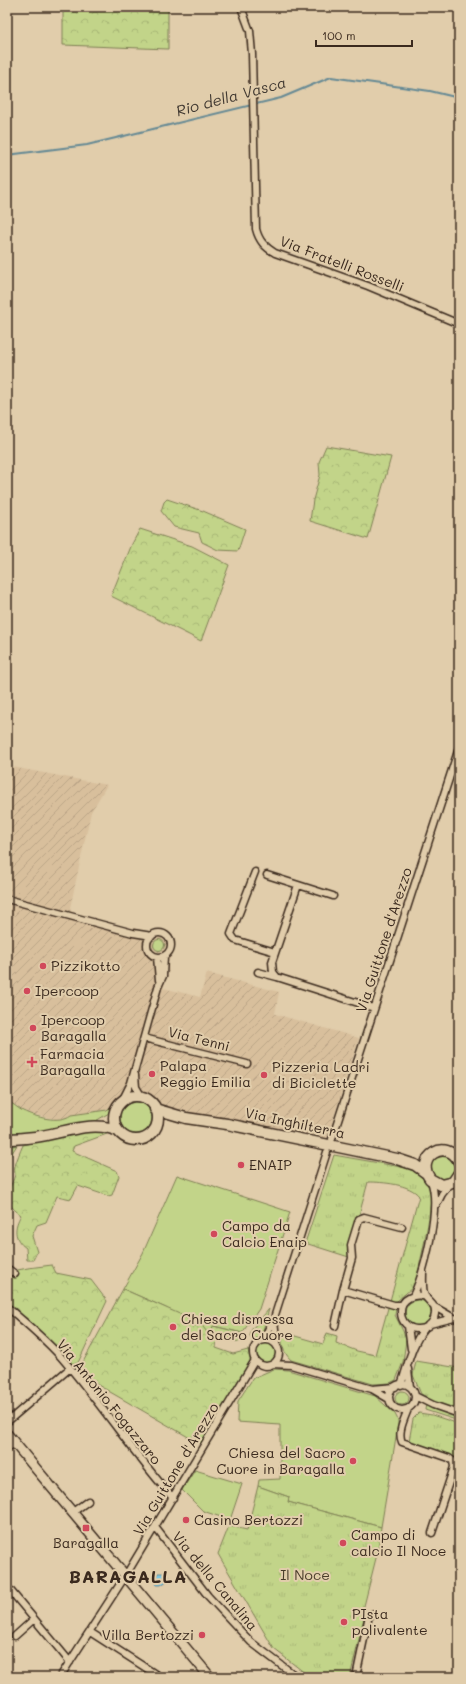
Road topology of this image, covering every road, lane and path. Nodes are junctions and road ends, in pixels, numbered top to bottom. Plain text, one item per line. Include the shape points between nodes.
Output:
1 (241, 7) edge
2 (459, 324) edge
3 (459, 748) edge
4 (255, 872) dead end
5 (266, 875) dead end
6 (298, 884) junction
7 (333, 896) dead end
8 (7, 899) edge
9 (133, 933) junction
10 (152, 936) junction
11 (147, 944) junction
12 (275, 952) junction
13 (160, 957) junction
14 (258, 972) dead end
15 (278, 977) junction
16 (374, 1008) junction
17 (144, 1038) junction
18 (248, 1064) dead end
19 (135, 1070) junction
20 (142, 1097) junction
21 (122, 1101) junction
22 (155, 1109) junction
23 (115, 1111) junction
24 (186, 1118) junction
25 (88, 1127) junction
26 (155, 1127) junction
27 (118, 1131) junction
28 (7, 1139) edge
29 (332, 1139) dead end
30 (326, 1152) dead end
31 (429, 1157) junction
32 (398, 1159) junction
33 (459, 1162) edge
34 (429, 1177) junction
35 (456, 1179) edge
36 (435, 1207) junction
37 (402, 1227) dead end
38 (7, 1268) edge
39 (423, 1272) junction
40 (15, 1274) dead end
41 (343, 1290) junction
42 (413, 1296) junction
43 (426, 1297) junction
44 (394, 1305) junction
45 (402, 1305) junction
46 (434, 1306) junction
47 (7, 1307) edge
48 (401, 1312) junction
49 (274, 1318) junction
50 (456, 1319) edge
51 (430, 1324) junction
52 (335, 1326) dead end
53 (408, 1326) junction
54 (424, 1328) junction
55 (263, 1340) junction
56 (277, 1346) junction
57 (411, 1350) junction
58 (278, 1356) junction
59 (257, 1362) junction
60 (273, 1364) junction
61 (291, 1366) junction
62 (408, 1366) junction
63 (70, 1368) junction
64 (398, 1386) junction
65 (410, 1387) junction
66 (372, 1389) junction
67 (415, 1396) junction
68 (389, 1399) junction
69 (433, 1405) junction
70 (411, 1406) junction
71 (398, 1410) junction
72 (459, 1414) edge
73 (7, 1422) edge
74 (402, 1425) junction
75 (7, 1434) edge
76 (14, 1443) junction
77 (7, 1449) edge
78 (173, 1498) junction
79 (88, 1501) dead end
80 (73, 1512) junction
81 (155, 1527) junction
82 (432, 1533) dead end
83 (126, 1575) junction
84 (7, 1593) edge
85 (372, 1614) dead end
86 (34, 1619) junction
87 (90, 1632) junction
88 (15, 1636) dead end
89 (70, 1662) junction
90 (62, 1676) edge
91 (160, 1677) edge
92 (210, 1677) edge
93 (297, 1677) edge
94 (356, 1677) edge

1 - 2 street, Via Fratelli Rosselli via 250,31 256,229 261,242 275,253 368,286
3 - 16 street, Via Guittone d'Arezzo
4 - 12 street via 231,934 235,940
5 - 6 street
6 - 7 street
6 - 12 street
8 - 9 street
9 - 10 street
9 - 11 street
10 - 11 street
10 - 13 street via 163,934 171,943 170,951
11 - 13 street via 149,951
12 - 15 street via 273,972
13 - 17 street via 163,976
14 - 15 street
15 - 16 street
16 - 29 street, Via Guittone d'Arezzo
17 - 18 street, Via Tenni
17 - 19 street
19 - 20 street via 136,1087
19 - 21 street
20 - 21 main road
20 - 22 main road, Via Inghilterra
21 - 23 main road, Via Inghilterra
22 - 24 main road, Via Inghilterra
22 - 26 main road
23 - 25 main road, Via Inghilterra
23 - 27 main road via 114,1118
24 - 26 main road, Via Inghilterra via 168,1121
24 - 32 main road, Via Inghilterra
25 - 27 main road, Via Inghilterra via 112,1128
25 - 28 main road, Via Inghilterra via 35,1137
26 - 27 main road, Via Inghilterra via 150,1135 136,1140 126,1138
30 - 49 street
31 - 32 main road, Via Inghilterra
31 - 33 main road, Via Inghilterra via 436,1151 446,1150 454,1154
31 - 34 main road via 426,1162
32 - 34 main road, Via Inghilterra via 414,1164
34 - 35 main road, Via Inghilterra via 441,1185
34 - 36 street via 435,1191
35 - 36 street via 442,1194
36 - 39 street
37 - 41 street via 359,1219 351,1245 352,1258
38 - 40 street
39 - 42 street
39 - 43 street
41 - 44 street
41 - 52 street
42 - 43 street
42 - 45 street
43 - 46 street
44 - 45 street
44 - 48 street
45 - 48 street
46 - 50 street
46 - 51 street via 435,1315
47 - 63 street, Via Antonio Fogazzaro
48 - 53 street
49 - 55 street
49 - 56 street
50 - 51 street
51 - 54 street
53 - 54 street
53 - 57 street
54 - 57 street
55 - 56 street via 271,1341
55 - 59 street via 254,1347 253,1354
56 - 58 street
57 - 62 street
58 - 60 street
58 - 61 street
59 - 60 street via 267,1366
59 - 78 street, Via Guittone d'Arezzo
60 - 61 street
61 - 66 street
62 - 64 street
62 - 65 street
63 - 73 street
63 - 78 street, Via Antonio Fogazzaro via 147,1469
64 - 65 street
64 - 66 street
64 - 68 street via 390,1392
65 - 67 street
66 - 68 street
67 - 69 street
67 - 70 street
68 - 71 street
69 - 70 street
69 - 72 street
70 - 71 street
70 - 74 street
71 - 74 street
74 - 82 street via 400,1438 404,1443 453,1461 454,1467
75 - 76 main road
76 - 77 street
76 - 80 main road
78 - 81 street, Via Guittone d'Arezzo
79 - 80 street
80 - 83 main road
81 - 83 street, Via Guittone d'Arezzo
81 - 93 street, Via della Canalina via 208,1596 251,1642
83 - 87 street, Via Guittone d'Arezzo
83 - 92 main road
84 - 86 street via 10,1590
85 - 94 street via 369,1615
86 - 88 street
86 - 89 street
87 - 89 street, Via Guittone d'Arezzo
87 - 91 street
89 - 90 street, Via Guittone d'Arezzo

